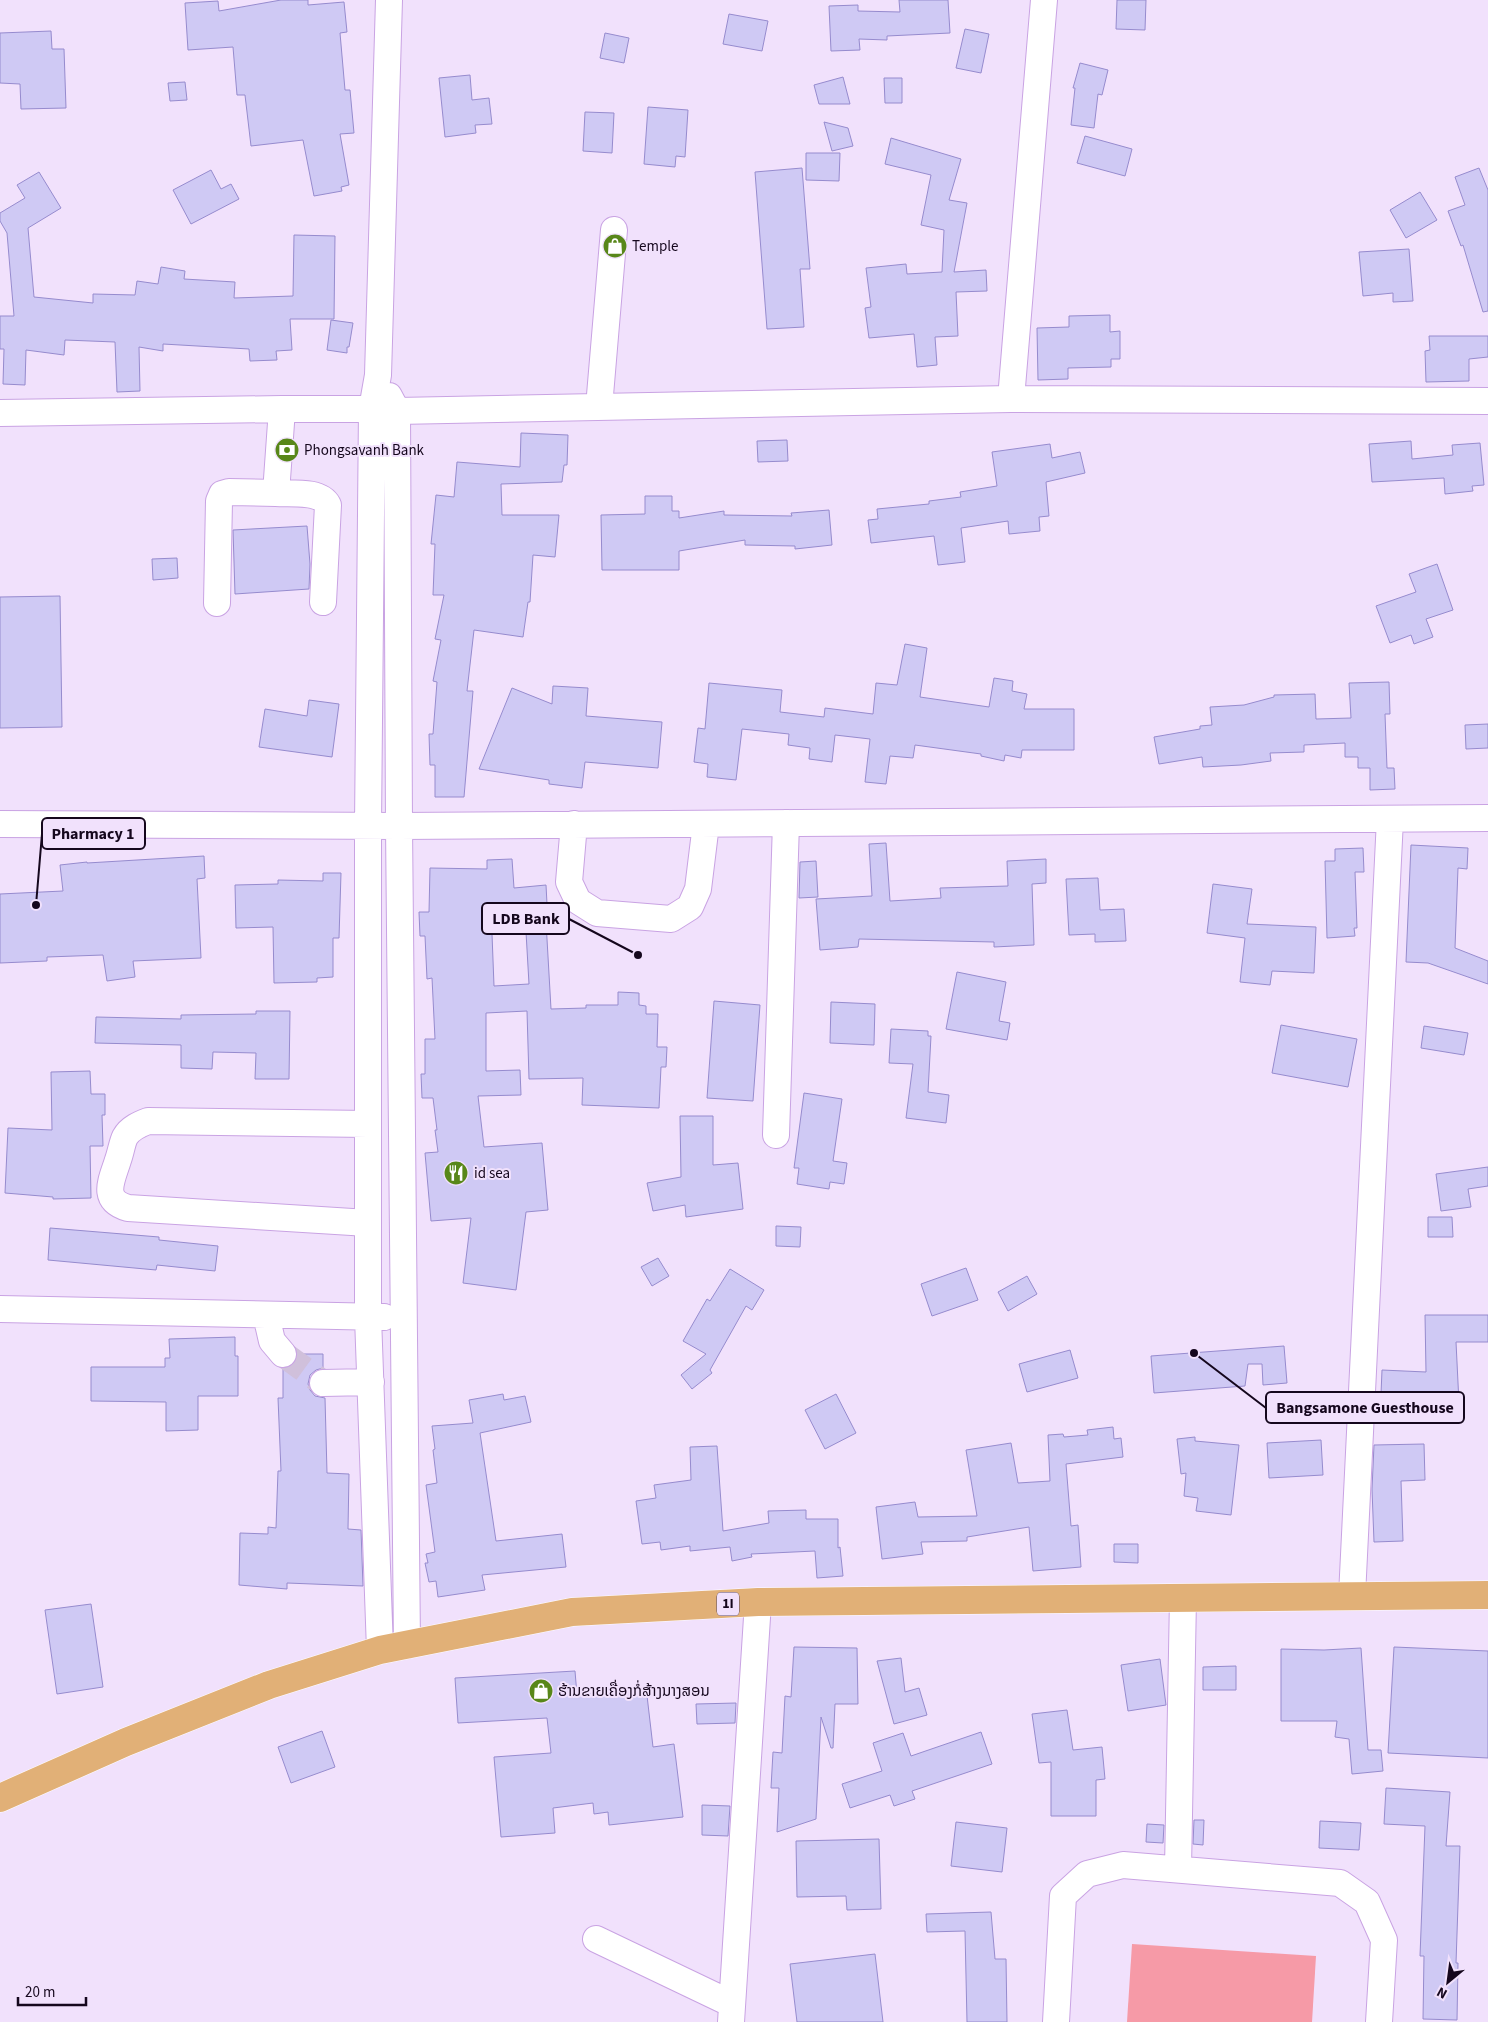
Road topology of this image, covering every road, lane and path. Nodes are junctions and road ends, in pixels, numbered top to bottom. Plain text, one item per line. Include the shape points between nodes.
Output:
1 (389, 0) edge
2 (1044, 0) edge
3 (614, 230) dead end
4 (1011, 399) junction
5 (1488, 402) edge
6 (598, 407) junction
7 (282, 409) junction
8 (385, 410) junction
9 (0, 413) edge
10 (276, 493) junction
11 (323, 602) dead end
12 (217, 603) dead end
13 (1390, 818) junction
14 (1488, 818) edge
15 (786, 823) junction
16 (0, 824) edge
17 (574, 824) junction
18 (706, 824) junction
19 (368, 825) junction
20 (399, 826) junction
21 (368, 1124) junction
22 (776, 1135) dead end
23 (368, 1223) junction
24 (0, 1309) edge
25 (266, 1315) junction
26 (368, 1317) junction
27 (403, 1318) junction
28 (283, 1354) tunnel mouth
29 (371, 1382) junction
30 (323, 1383) tunnel mouth
31 (1488, 1595) edge
32 (1352, 1596) junction
33 (1183, 1598) junction
34 (758, 1602) junction
35 (407, 1645) junction
36 (380, 1650) junction
37 (0, 1798) edge
38 (1178, 1869) junction
39 (596, 1939) dead end
40 (732, 2013) edge
41 (1056, 2022) edge
42 (1379, 2022) edge

1 - 8 street via 378,376
2 - 4 street
3 - 6 street
4 - 5 street
4 - 6 street
6 - 8 street
7 - 8 street
7 - 9 street
7 - 10 street
8 - 19 street
8 - 20 street
10 - 11 street via 319,496 328,505
10 - 12 street via 222,494 219,501
13 - 14 street
13 - 15 street
13 - 32 street
15 - 18 street
15 - 22 street
16 - 19 street
17 - 18 street
17 - 18 street via 570,882 578,901 597,913 671,918 690,907 698,889
17 - 20 street
19 - 20 street
19 - 21 street
20 - 27 street
21 - 23 street
21 - 23 street via 148,1121 139,1124 126,1136 110,1188 112,1199 118,1206 128,1208
23 - 26 street
24 - 25 street
25 - 26 street
25 - 28 street via 272,1341
26 - 27 street
26 - 29 street
27 - 35 street
29 - 30 street
29 - 36 street
31 - 32 highway, 1I
32 - 33 highway, 1I
33 - 34 highway, 1I
33 - 38 street
34 - 35 highway, 1I via 572,1612
34 - 40 street
35 - 36 highway, 1I
36 - 37 highway, 1I via 269,1685 126,1742
38 - 41 street via 1123,1865 1087,1874 1063,1896
38 - 42 street via 1340,1883 1367,1902 1384,1940
39 - 40 street

